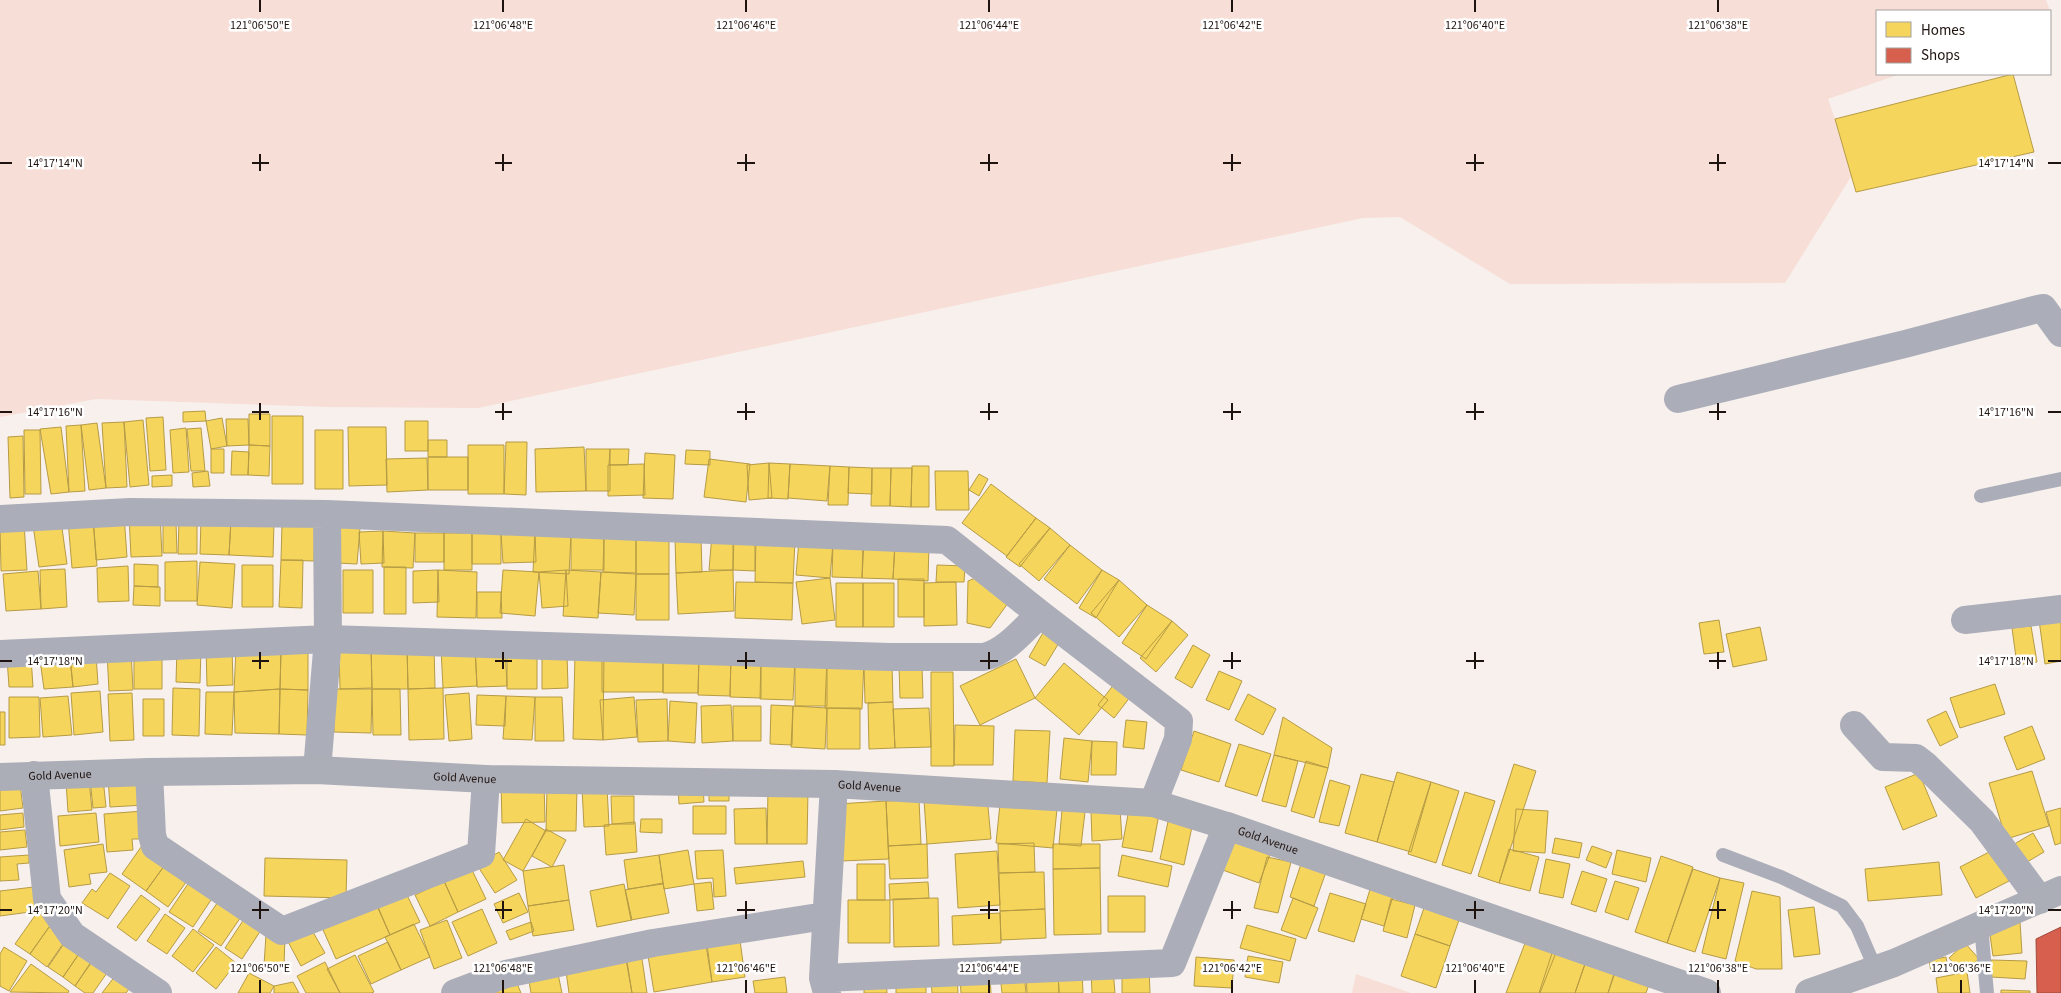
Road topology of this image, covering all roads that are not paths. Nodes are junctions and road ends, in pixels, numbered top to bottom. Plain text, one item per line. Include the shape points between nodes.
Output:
1 (2061, 333) edge
2 (1678, 399) dead end
3 (2061, 478) edge
4 (1981, 496) dead end
5 (327, 514) junction
6 (0, 519) edge
7 (2061, 609) edge
8 (1040, 614) junction
9 (1966, 620) dead end
10 (328, 639) junction
11 (0, 654) edge
12 (1854, 725) dead end
13 (317, 770) junction
14 (149, 772) junction
15 (34, 775) junction
16 (0, 777) edge
17 (486, 779) junction
18 (834, 784) junction
19 (1153, 803) junction
20 (1227, 826) junction
21 (1723, 855) dead end
22 (2051, 895) edge
23 (825, 916) junction
24 (1981, 925) junction
25 (1876, 970) junction
26 (825, 985) edge
27 (158, 993) edge
28 (455, 993) edge
29 (1706, 993) edge
30 (1809, 993) edge
31 (1987, 993) edge

1 - 2 street via 2043,308
3 - 4 lane
5 - 6 street via 130,512
5 - 8 street via 947,540
5 - 10 street
7 - 9 street
8 - 10 street via 1004,648 984,657 890,658
8 - 19 street via 1179,721 1178,739
10 - 11 street
10 - 13 street
12 - 22 street via 1883,757 1916,758 1925,765
13 - 14 street, Gold Avenue
13 - 17 street, Gold Avenue
14 - 15 street, Gold Avenue
14 - 17 street via 152,835 156,846 282,931 481,854
15 - 16 street, Gold Avenue
15 - 27 street via 48,899 72,935
17 - 18 street, Gold Avenue
18 - 19 street, Gold Avenue
18 - 23 street
19 - 20 street, Gold Avenue
20 - 26 street via 1172,963
20 - 29 street, Gold Avenue
21 - 25 lane via 1781,877 1842,906 1857,926
22 - 24 street
23 - 26 street
23 - 28 street via 653,944 515,972
24 - 25 street
24 - 31 lane
25 - 30 street

